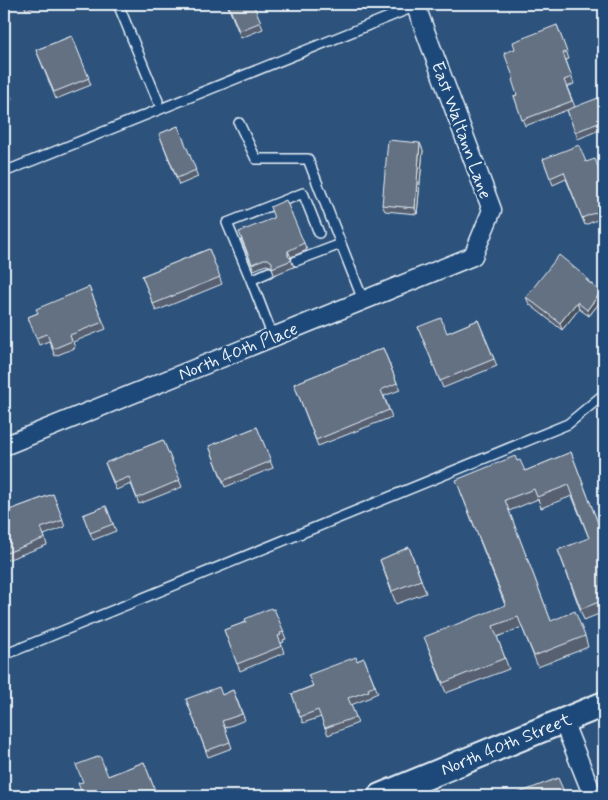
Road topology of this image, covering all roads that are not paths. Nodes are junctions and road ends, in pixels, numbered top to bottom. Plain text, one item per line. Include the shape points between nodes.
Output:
1 (118, 4) edge
2 (418, 5) edge
3 (158, 100) dead end
4 (239, 123) dead end
5 (4, 172) edge
6 (319, 233) dead end
7 (341, 244) junction
8 (473, 256) joint
9 (296, 261) dead end
10 (269, 272) dead end
11 (251, 280) junction
12 (363, 300) junction
13 (273, 337) junction
14 (604, 394) edge
15 (4, 446) edge
16 (4, 655) edge
17 (604, 704) edge
18 (563, 721) junction
19 (380, 796) edge
20 (593, 796) edge

1 - 3 lane
2 - 5 lane
2 - 8 street, East Waltann Lane via 492,210
4 - 7 lane via 256,159 308,159
6 - 11 lane via 303,193 228,223
7 - 9 lane
7 - 12 lane
8 - 12 street, North 40th Place
10 - 11 lane
11 - 13 lane
12 - 13 street, North 40th Place
13 - 15 street, North 40th Place
14 - 16 lane via 568,424
17 - 18 main road, North 40th Street
18 - 19 main road, North 40th Street
18 - 20 street

